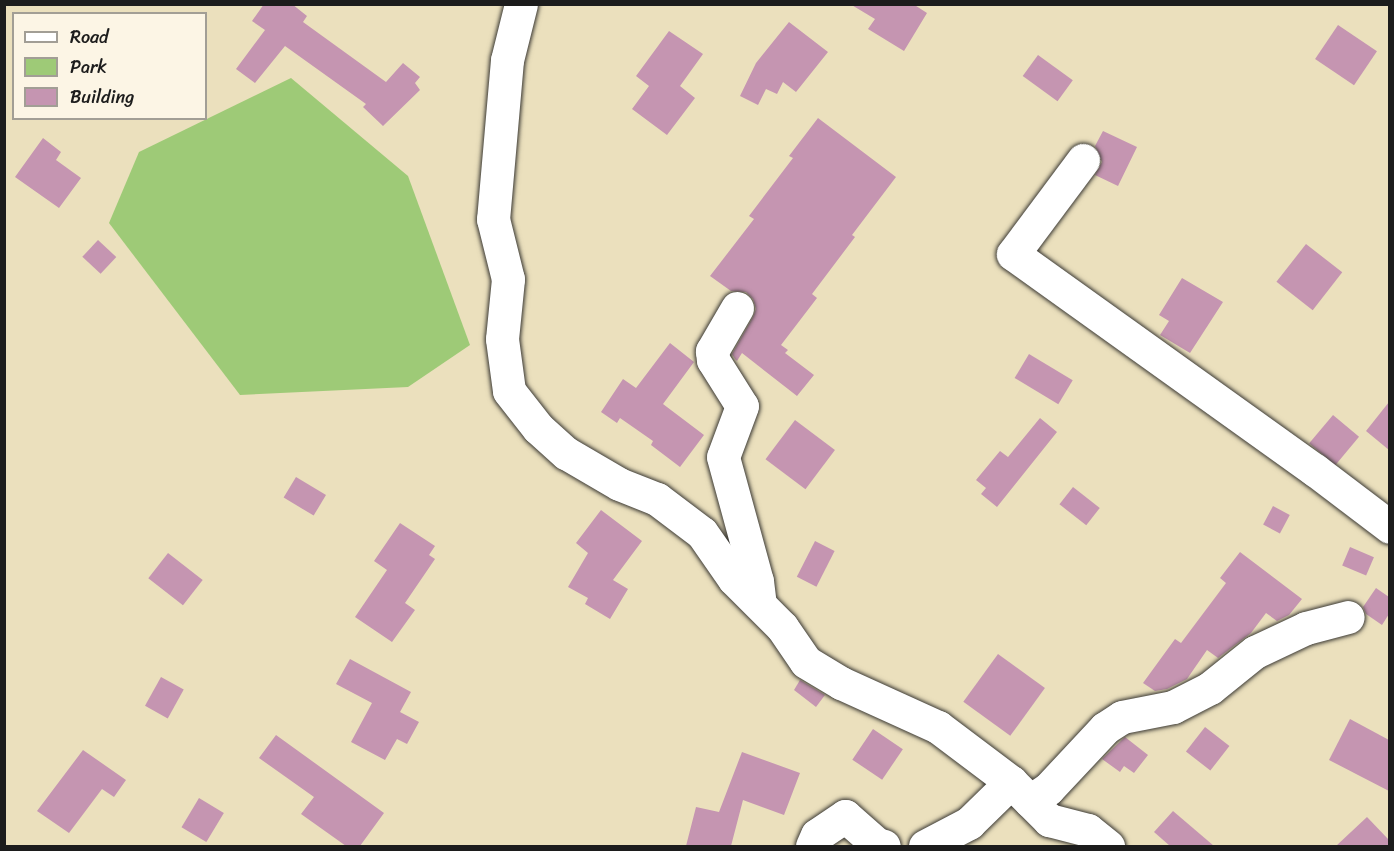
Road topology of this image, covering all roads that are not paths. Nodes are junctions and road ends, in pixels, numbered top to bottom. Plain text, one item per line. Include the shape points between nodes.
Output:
1 (521, 4) edge
2 (1083, 160) dead end
3 (737, 308) dead end
4 (1389, 527) edge
5 (760, 604) junction
6 (1348, 617) dead end
7 (1021, 792) junction
8 (812, 846) edge
9 (884, 846) edge
10 (924, 846) edge
11 (1108, 846) edge

1 - 5 street via 507,60 493,219 508,279 502,339 509,391 538,428 566,453 619,484 657,499 702,533 734,579
2 - 4 street via 1013,254
3 - 5 street via 712,351 713,360 742,406 723,457
5 - 7 street via 806,662 841,683 938,727
6 - 7 street via 1306,628 1256,652 1210,688 1173,707 1122,717 1105,728 1048,789
7 - 10 street
7 - 11 street via 1049,820 1088,830
8 - 9 street via 817,835 845,816

